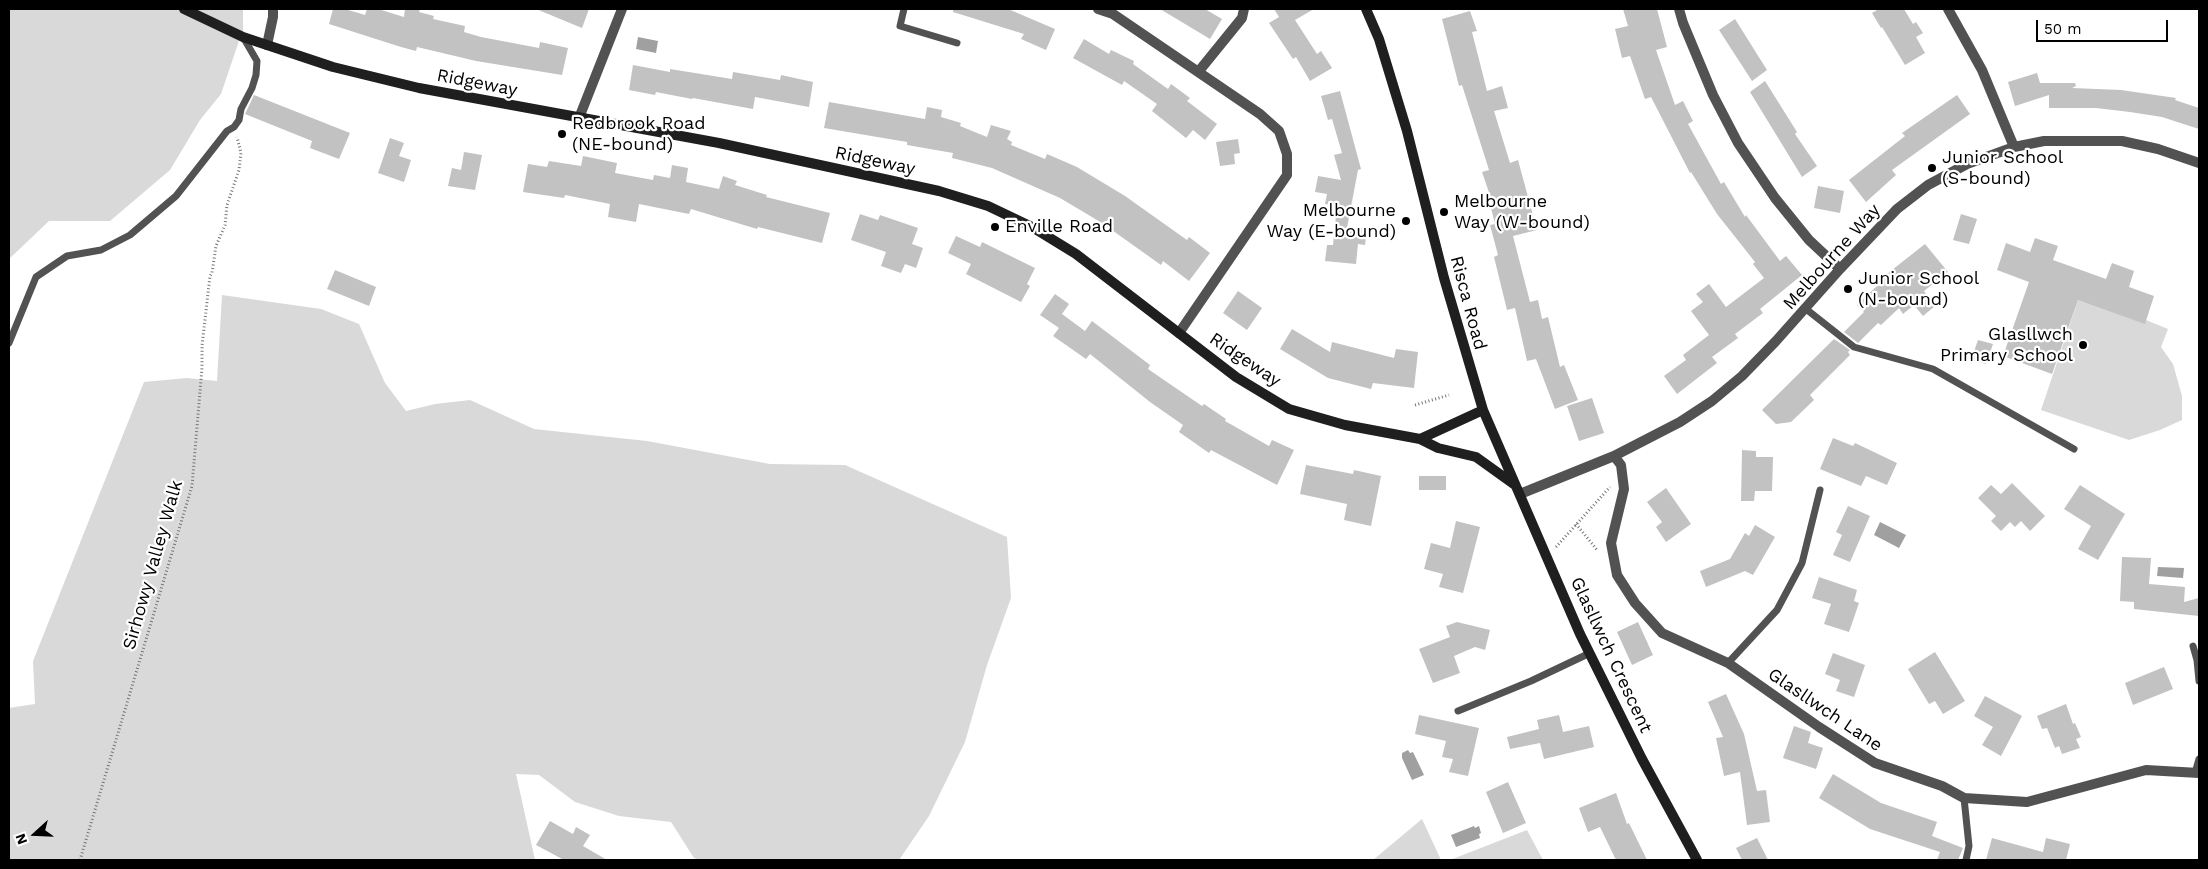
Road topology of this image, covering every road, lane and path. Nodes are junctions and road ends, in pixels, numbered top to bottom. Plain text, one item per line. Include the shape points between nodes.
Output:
1 (184, 9) edge
2 (272, 9) edge
3 (622, 9) edge
4 (904, 9) edge
5 (1098, 9) edge
6 (1244, 9) edge
7 (1366, 9) edge
8 (1679, 9) edge
9 (1948, 9) edge
10 (243, 37) junction
11 (956, 43) dead end
12 (267, 45) junction
13 (1199, 71) junction
14 (579, 118) junction
15 (234, 127) junction
16 (2014, 147) junction
17 (2199, 163) edge
18 (1840, 269) junction
19 (1806, 309) junction
20 (1179, 332) junction
21 (9, 343) edge
22 (1449, 395) dead end
23 (1415, 405) dead end
24 (1483, 410) junction
25 (1420, 439) junction
26 (2074, 449) dead end
27 (1614, 456) junction
28 (1504, 460) joint
29 (1622, 474) junction
30 (1518, 490) junction
31 (1820, 490) dead end
32 (1547, 557) junction
33 (2193, 646) dead end
34 (1590, 653) junction
35 (1728, 663) junction
36 (2199, 681) edge
37 (1458, 711) dead end
38 (2199, 759) edge
39 (2197, 773) edge
40 (1964, 798) junction
41 (80, 860) edge
42 (1697, 860) edge
43 (1966, 860) edge

1 - 10 street, Ridgeway
2 - 12 street
3 - 14 street
4 - 11 lane via 900,26
5 - 13 street via 1112,14
6 - 13 street via 1242,18
7 - 24 street, Risca Road via 1379,39 1407,131 1444,278
8 - 18 street via 1713,94 1738,143 1809,240
9 - 16 street via 1982,70
10 - 12 street, Ridgeway
10 - 15 lane via 257,61 256,75
12 - 14 street, Ridgeway via 333,67 419,88
13 - 20 street via 1279,131 1286,154 1287,175
14 - 20 street, Ridgeway via 719,142 939,191 988,206 1032,227 1076,254
15 - 21 lane via 227,130 176,196 130,234 101,250 67,256 36,277
15 - 41 path, Sirhowy Valley Walk via 241,153 210,276 192,486
16 - 17 street, Melbourne Way via 2044,141 2122,142 2158,149
16 - 18 street, Melbourne Way via 1967,164 1928,185 1896,209
18 - 19 street, Melbourne Way
19 - 26 lane via 1854,346 1933,369
19 - 27 street, Melbourne Way via 1742,376 1712,401 1680,422
20 - 25 street, Ridgeway via 1236,377 1289,409 1344,425
22 - 23 path
24 - 25 street
24 - 28 street, Risca Road
25 - 30 street, Ridgeway via 1438,448 1476,457
27 - 29 street, Glasllwch Lane via 1621,465
27 - 30 street, Melbourne Way
28 - 30 street, Glasllwch Crescent
29 - 32 path
29 - 35 street, Glasllwch Lane via 1624,489 1610,543 1617,575 1635,603 1662,633
30 - 32 street, Glasllwch Crescent
31 - 35 lane via 1802,563 1777,610
32 - 34 street, Glasllwch Crescent
33 - 36 lane
34 - 37 lane
34 - 42 street, Glasllwch Crescent
35 - 40 street, Glasllwch Lane via 1819,728 1875,763 1942,786
38 - 39 lane
39 - 40 street, Glasllwch Lane via 2146,770 2027,802
40 - 43 lane via 1969,846

